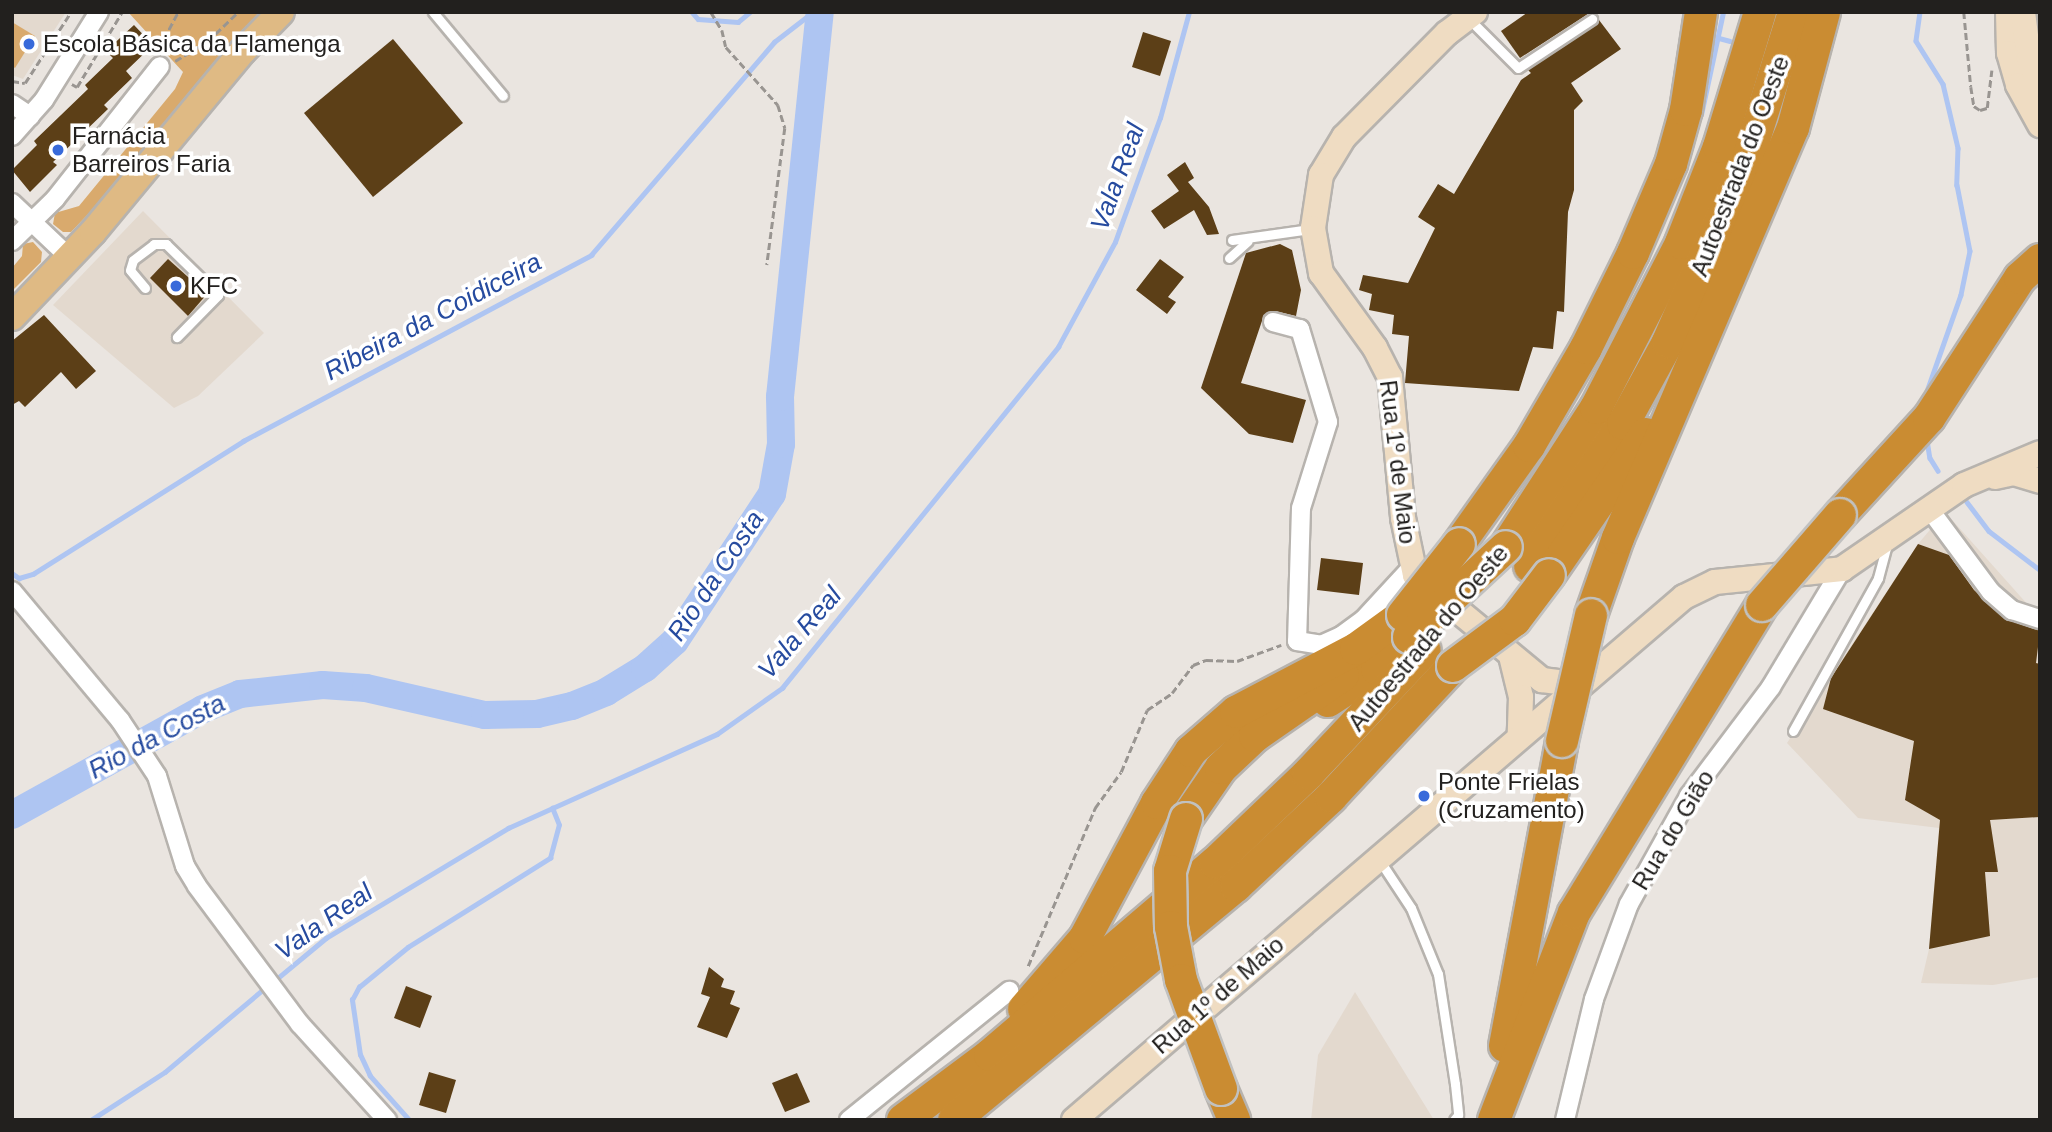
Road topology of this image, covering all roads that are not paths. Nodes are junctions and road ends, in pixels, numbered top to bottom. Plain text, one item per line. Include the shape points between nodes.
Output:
1 (99, 12) edge
2 (281, 12) edge
3 (433, 12) edge
4 (1701, 12) edge
5 (1760, 12) edge
6 (1794, 12) edge
7 (1824, 12) edge
8 (2023, 12) edge
9 (1471, 15) edge
10 (1592, 19) dead end
11 (2008, 24) edge
12 (160, 66) road end
13 (2040, 85) edge
14 (503, 96) dead end
15 (12, 104) edge
16 (30, 116) junction
17 (2040, 125) edge
18 (12, 135) edge
19 (12, 203) edge
20 (31, 222) junction
21 (1313, 228) junction
22 (1233, 240) dead end
23 (12, 241) edge
24 (1248, 241) junction
25 (69, 258) junction
26 (1229, 258) dead end
27 (2040, 260) edge
28 (145, 288) dead end
29 (1719, 304) junction
30 (12, 317) edge
31 (1273, 322) dead end
32 (177, 337) dead end
33 (2040, 453) edge
34 (2040, 481) edge
35 (1964, 485) junction
36 (1930, 510) junction
37 (1889, 540) junction
38 (1529, 562) junction
39 (1412, 566) junction
40 (1842, 569) junction
41 (12, 591) edge
42 (2040, 619) edge
43 (1412, 634) junction
44 (1511, 656) junction
45 (1542, 680) junction
46 (1577, 684) junction
47 (1521, 697) junction
48 (1547, 710) junction
49 (1793, 731) dead end
50 (1520, 733) junction
51 (1378, 856) junction
52 (1009, 991) road end
53 (990, 1055) junction
54 (387, 1120) edge
55 (849, 1120) edge
56 (903, 1120) edge
57 (954, 1120) edge
58 (1074, 1120) edge
59 (1234, 1120) edge
60 (1454, 1120) edge
61 (1493, 1120) edge
62 (1564, 1120) edge

1 - 16 street
2 - 25 main road
3 - 14 lane
4 - 43 highway, bridge via 1686,110 1671,164 1633,253 1586,348 1529,446 1459,544
5 - 38 highway, Autoestrada do Oeste via 1719,147 1681,243 1596,408
6 - 38 highway, Autoestrada do Oeste via 1748,159 1668,342 1623,424
7 - 29 highway via 1793,128
8 - 13 street via 2029,59
9 - 10 lane via 1518,68
9 - 21 street, Rua 1º de Maio via 1447,33 1344,137 1321,175
11 - 17 street via 2018,85
12 - 20 street via 55,200
15 - 16 street
16 - 18 street
19 - 20 street
20 - 23 street
20 - 25 street
21 - 24 lane
21 - 39 street, Rua 1º de Maio via 1321,273 1375,348 1390,377
22 - 24 lane
24 - 26 lane
25 - 30 main road
27 - 61 highway, bridge via 2020,278 1928,418 1762,605 1574,913
28 - 32 lane via 130,270 134,260 154,244 166,244 218,295
29 - 38 highway via 1647,433
29 - 61 highway, bridge via 1618,538 1591,615 1562,741
31 - 39 street via 1300,329 1328,422 1301,508 1294,632 1304,645 1321,645 1341,636 1363,620
33 - 35 street
34 - 35 street via 2014,473
35 - 36 street
36 - 37 street
36 - 42 street via 1991,592 2012,610
37 - 40 street
37 - 49 lane via 1878,578
38 - 43 highway, bridge
38 - 57 highway, Autoestrada do Oeste, bridge via 1515,620 1452,666 1331,797 1236,886
39 - 44 street, Rua 1º de Maio via 1415,575
40 - 46 street, Rua 1º de Maio via 1715,582 1684,597
40 - 62 street, Rua do Gião via 1771,687 1689,796 1629,904 1594,999
41 - 54 street via 120,720 157,776 185,866 277,994
43 - 53 highway, Autoestrada do Oeste via 1308,774 1215,863
43 - 53 highway via 1356,649 1236,712 1191,751 1157,803 1085,939 1028,1003
43 - 59 highway, bridge via 1350,690 1255,736 1222,768 1186,819 1170,871 1171,927 1181,980
44 - 45 street, Rua 1º de Maio
44 - 47 street
45 - 46 street
45 - 48 street
46 - 48 street, Rua 1º de Maio
47 - 48 street
47 - 50 street
48 - 50 street, Rua 1º de Maio
50 - 51 street, Rua 1º de Maio
51 - 58 street, Rua 1º de Maio
51 - 60 lane via 1411,908 1438,974 1455,1084 1458,1115
52 - 55 street
53 - 56 highway, Autoestrada do Oeste

